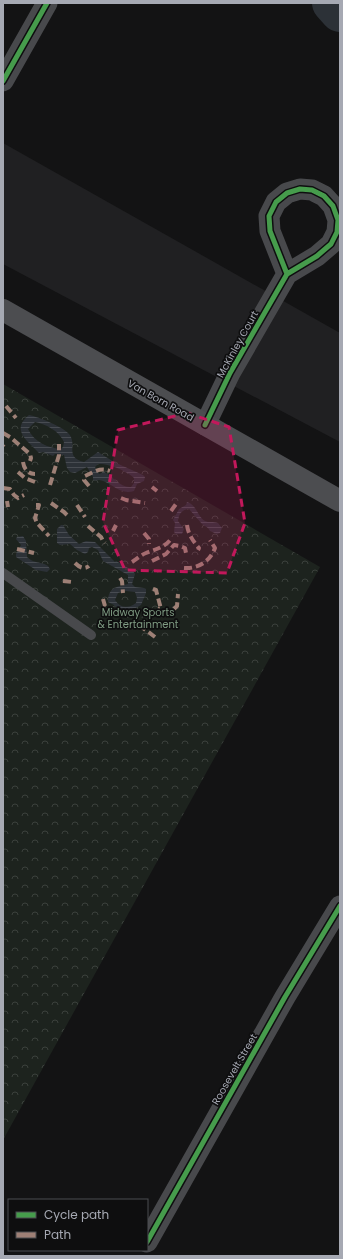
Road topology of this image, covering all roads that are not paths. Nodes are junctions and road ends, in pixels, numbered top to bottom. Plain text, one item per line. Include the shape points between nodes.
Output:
1 (47, 3) edge
2 (3, 81) edge
3 (287, 274) dead end
4 (3, 310) edge
5 (205, 425) junction
6 (340, 501) edge
7 (3, 573) edge
8 (91, 635) dead end
9 (340, 906) edge
10 (148, 1240) edge

1 - 2 street
3 - 5 street, McKinley Court via 230,373
4 - 5 main road, Van Born Road
5 - 6 main road, Van Born Road
7 - 8 lane
9 - 10 street, Roosevelt Street

